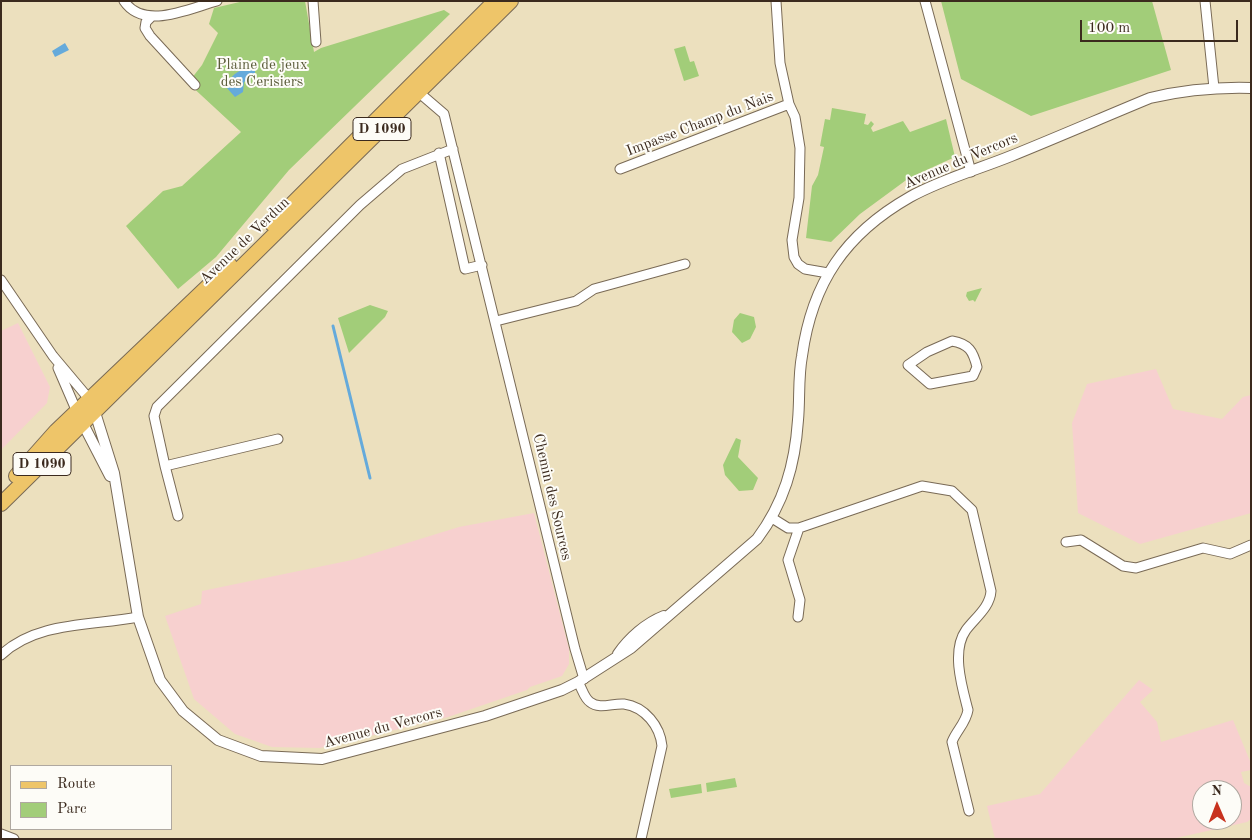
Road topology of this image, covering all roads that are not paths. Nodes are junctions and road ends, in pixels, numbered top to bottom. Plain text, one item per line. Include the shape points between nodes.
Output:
1 (124, 1) edge
2 (217, 1) edge
3 (313, 1) edge
4 (495, 1) edge
5 (511, 1) edge
6 (776, 1) edge
7 (925, 1) edge
8 (1205, 1) edge
9 (152, 16) junction
10 (316, 42) dead end
11 (195, 84) dead end
12 (1214, 88) junction
13 (1251, 88) edge
14 (414, 89) junction
15 (789, 104) junction
16 (453, 149) junction
17 (439, 153) junction
18 (620, 169) dead end
19 (971, 172) junction
20 (685, 264) dead end
21 (482, 265) junction
22 (828, 273) junction
23 (1, 280) edge
24 (496, 321) junction
25 (53, 356) junction
26 (908, 365) joint
27 (93, 405) junction
28 (80, 418) junction
29 (278, 439) dead end
30 (165, 466) junction
31 (116, 486) junction
32 (1, 491) edge
33 (1, 504) edge
34 (178, 516) dead end
35 (772, 518) junction
36 (799, 528) junction
37 (1066, 542) dead end
38 (1251, 545) edge
39 (138, 617) junction
40 (798, 618) dead end
41 (1, 654) edge
42 (581, 680) junction
43 (969, 811) dead end
44 (1, 834) edge
45 (14, 839) edge
46 (641, 839) edge

1 - 9 street via 129,9
2 - 9 street
3 - 10 street
4 - 14 main road, Avenue de Verdun / D 1090
5 - 14 main road, Avenue de Verdun / D 1090
6 - 15 street via 780,63
7 - 19 street
8 - 12 street
9 - 11 street via 146,22 150,36
12 - 13 street, Avenue du Vercors
12 - 19 street, Avenue du Vercors via 1150,98
14 - 16 street, Chemin des Sources via 444,114
14 - 27 main road, Avenue de Verdun / D 1090 via 257,240
15 - 18 street, Impasse Champ du Nais
15 - 22 street via 795,117 800,148 799,198 792,240 794,257 805,269
16 - 17 street
16 - 21 street, Chemin des Sources
17 - 21 street via 465,269
17 - 30 street via 402,169 360,205 157,407 154,416
19 - 22 street, Avenue du Vercors via 911,196 886,212 848,246
20 - 24 street via 594,290 576,301
21 - 24 street, Chemin des Sources
22 - 35 street, Avenue du Vercors via 807,323 792,466
23 - 25 street
24 - 42 street, Chemin des Sources
25 - 27 street
25 - 28 street
26 - 26 street via 952,341 963,343 972,350 977,367 973,376 930,384
27 - 28 main road, Avenue de Verdun / D 1090
27 - 31 street, Avenue du Vercors
28 - 31 street, Avenue du Vercors
28 - 32 main road, Avenue de Verdun / D 1090 via 56,432
28 - 33 main road, Avenue de Verdun / D 1090
29 - 30 street
30 - 34 street
31 - 39 street, Avenue du Vercors
35 - 36 street via 788,528
35 - 42 street, Avenue du Vercors via 757,539 662,623 631,648
36 - 40 street via 788,560 800,600
36 - 43 street via 922,486 952,491 972,510 991,599 965,632 958,648 968,710 966,720 952,742
37 - 38 street via 1081,540 1123,566 1136,568 1203,548 1230,554
39 - 41 street via 41,632 10,646
39 - 42 street, Avenue du Vercors via 160,680 183,711 218,740 261,756 322,759 485,716 562,690
42 - 46 street, Chemin des Sources via 588,701 596,706 622,704 635,707 651,718 661,735 662,746
44 - 45 street

